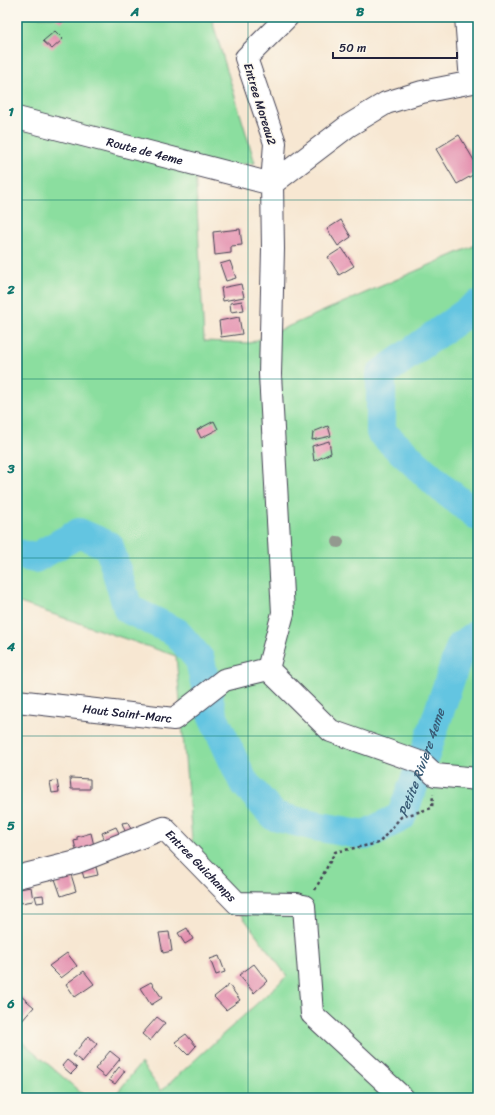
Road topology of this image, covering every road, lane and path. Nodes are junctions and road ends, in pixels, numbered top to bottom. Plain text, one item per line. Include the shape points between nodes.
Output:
1 (287, 17) edge
2 (466, 17) edge
3 (475, 82) edge
4 (17, 118) edge
5 (272, 184) junction
6 (268, 669) junction
7 (17, 701) edge
8 (434, 775) junction
9 (478, 779) edge
10 (17, 877) edge
11 (301, 905) junction
12 (403, 1098) edge

1 - 5 street, Entree Moreau2 via 246,58 275,143
2 - 3 street
3 - 5 street via 422,92 386,103 348,126
4 - 5 street, Route de 4eme
5 - 6 street via 270,374 283,613
6 - 7 street, Haut Saint-Marc via 224,680 174,720
6 - 8 street via 331,731 422,763
8 - 9 street
8 - 11 path via 432,808 401,817 379,843 334,852 313,894
10 - 11 street, Entree Guichamps via 77,862 164,828 237,903
11 - 12 street via 312,1014

